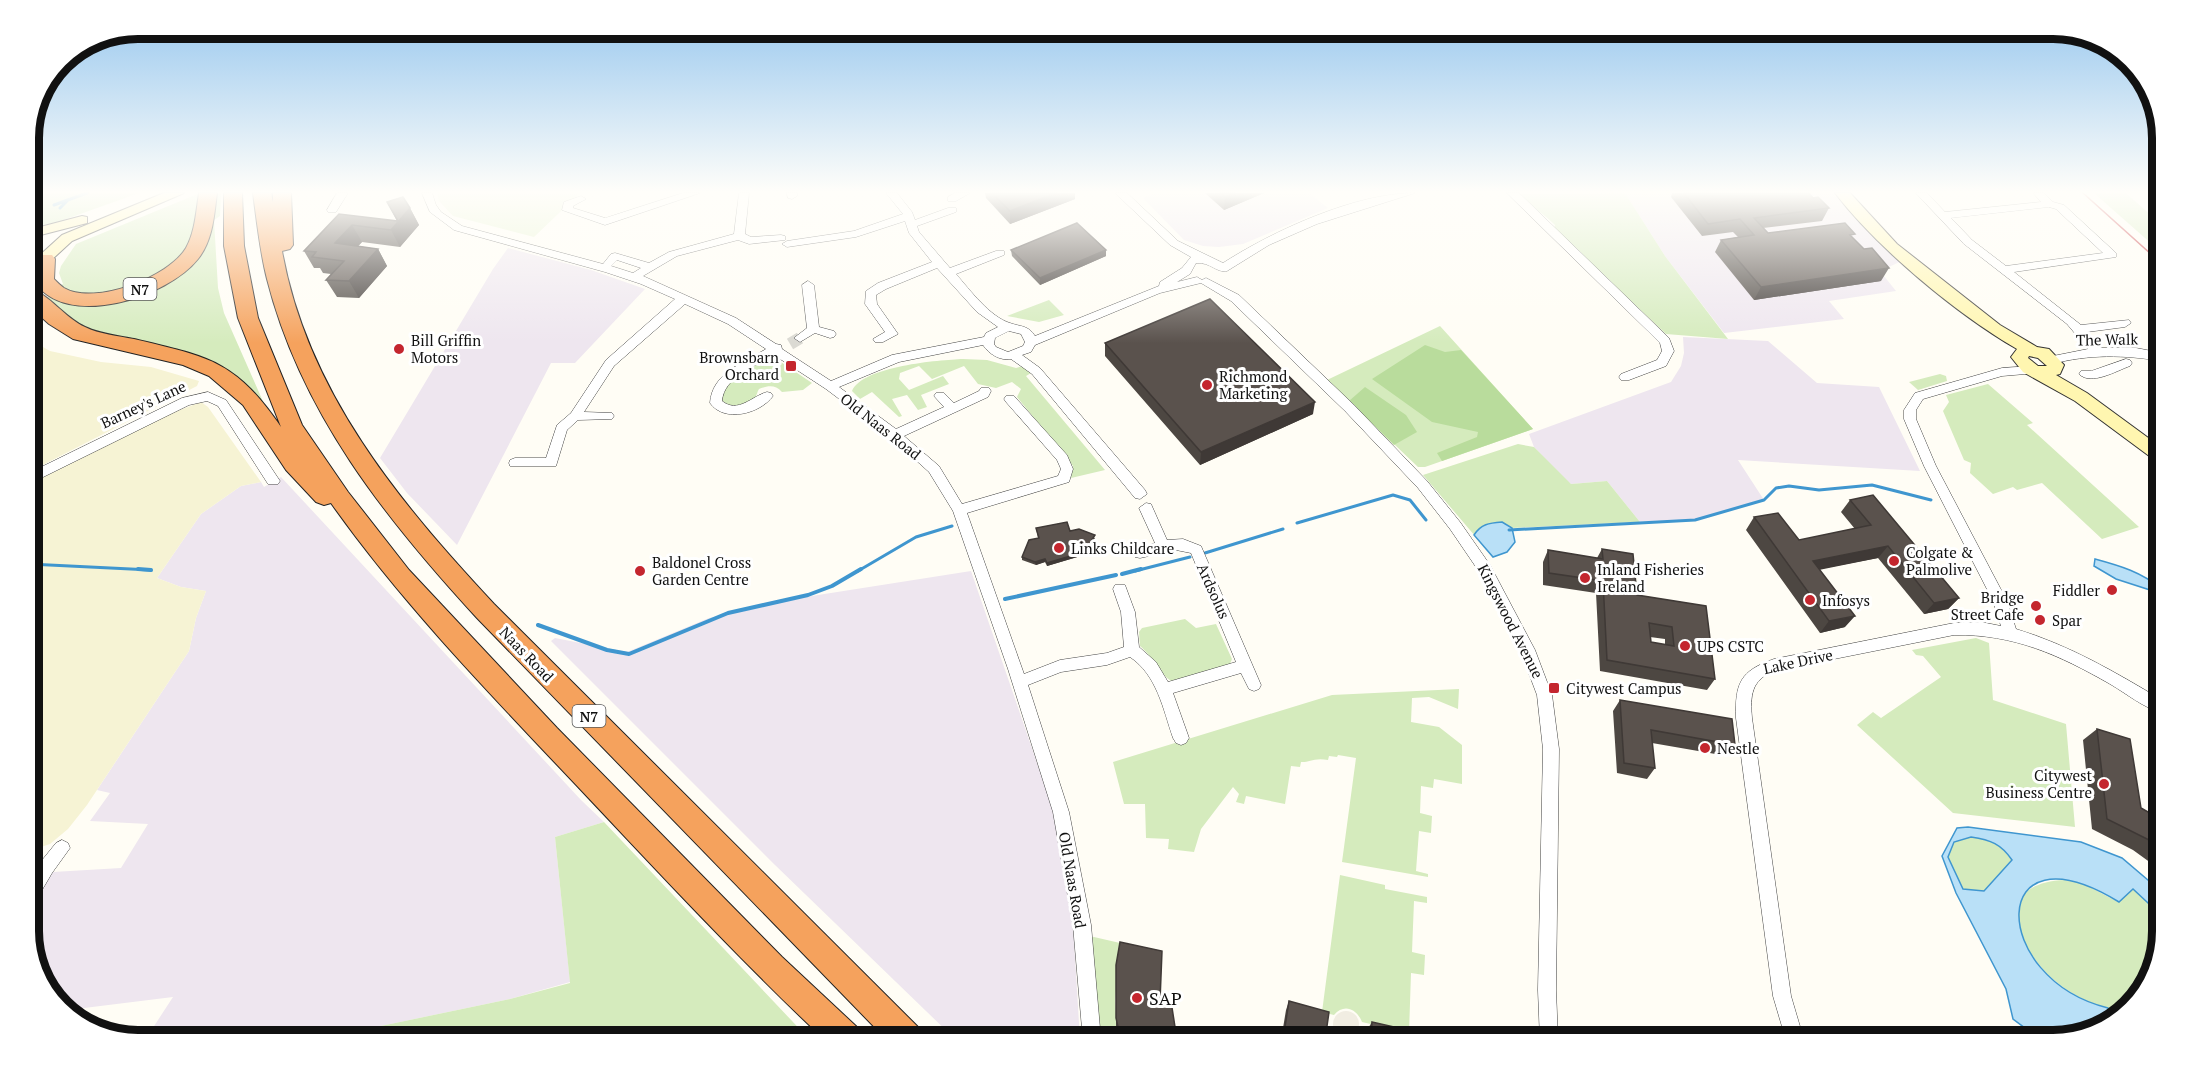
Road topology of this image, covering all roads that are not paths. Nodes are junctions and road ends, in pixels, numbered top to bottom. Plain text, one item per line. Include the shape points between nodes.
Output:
1 (48, 243) edge
2 (60, 243) edge
3 (197, 243) edge
4 (234, 243) edge
5 (268, 243) edge
6 (283, 243) edge
7 (510, 243) edge
8 (711, 243) edge
9 (925, 243) edge
10 (1174, 243) joint
11 (1267, 243) edge
12 (1563, 243) edge
13 (1888, 243) edge
14 (1971, 243) edge
15 (2099, 243) edge
16 (1246, 252) junction
17 (1000, 253) dead end
18 (47, 255) junction
19 (1205, 259) junction
20 (39, 263) edge
21 (608, 263) dead end
22 (939, 263) junction
23 (648, 267) junction
24 (1187, 267) junction
25 (2002, 270) junction
26 (1223, 272) junction
27 (949, 273) junction
28 (634, 278) junction
29 (1201, 282) junction
30 (808, 285) dead end
31 (1157, 290) junction
32 (684, 298) junction
33 (1235, 298) junction
34 (39, 305) edge
35 (981, 309) junction
36 (2125, 323) dead end
37 (1007, 327) junction
38 (813, 329) junction
39 (2077, 329) junction
40 (830, 334) dead end
41 (879, 339) dead end
42 (1028, 340) junction
43 (991, 341) junction
44 (787, 345) junction
45 (2101, 353) junction
46 (1014, 355) junction
47 (2024, 355) junction
48 (2152, 355) edge
49 (306, 362) junction
50 (2054, 362) junction
51 (1036, 371) junction
52 (2036, 371) junction
53 (2002, 372) junction
54 (2085, 374) dead end
55 (1625, 377) dead end
56 (830, 386) junction
57 (985, 392) dead end
58 (767, 396) dead end
59 (940, 396) dead end
60 (2081, 397) junction
61 (1010, 399) dead end
62 (952, 408) junction
63 (575, 416) junction
64 (608, 416) dead end
65 (895, 435) junction
66 (2152, 450) edge
67 (515, 463) dead end
68 (39, 474) edge
69 (273, 481) dead end
70 (1140, 494) dead end
71 (1146, 508) dead end
72 (959, 510) junction
73 (1163, 547) junction
74 (1140, 553) dead end
75 (400, 577) junction
76 (1120, 590) dead end
77 (2010, 634) junction
78 (1132, 650) junction
79 (1245, 666) junction
80 (1020, 682) junction
81 (1254, 685) dead end
82 (1163, 690) junction
83 (2152, 701) edge
84 (1181, 738) dead end
85 (62, 848) dead end
86 (39, 866) edge
87 (46, 867) junction
88 (39, 879) edge
89 (837, 1030) edge
90 (898, 1030) edge
91 (1091, 1030) edge
92 (1549, 1030) edge
93 (1792, 1030) edge

1 - 18 main road
2 - 18 main road
3 - 18 highway, N7 via 190,257 175,271 136,291 94,299 55,294 44,281
4 - 75 highway via 248,318 287,416 340,498
5 - 49 highway, Naas Road / N7 via 285,311
6 - 49 highway, N7
7 - 28 street, Old Naas Road
8 - 23 street via 686,249
9 - 22 street
10 - 19 street
10 - 24 street
11 - 16 street
12 - 55 street via 1665,341 1668,351 1662,363
13 - 47 main road
14 - 25 street
15 - 25 street via 2112,255
16 - 19 street
16 - 26 street
17 - 27 street
18 - 20 main road
19 - 24 street
19 - 26 street
21 - 23 street via 615,256
22 - 27 street
22 - 41 street via 870,294 871,304 892,334
23 - 28 street
24 - 29 street, Kingswood Avenue via 1189,277
24 - 31 street
25 - 39 street
26 - 29 street
26 - 33 street, Kingswood Avenue
27 - 35 street
28 - 32 street, Old Naas Road
29 - 31 street
29 - 33 street, Kingswood Avenue
30 - 38 street
31 - 42 street via 1070,327
32 - 44 street, Old Naas Road
32 - 63 street via 610,363
33 - 92 street, Kingswood Avenue via 1384,441 1441,504 1482,562 1537,666 1550,713
34 - 75 highway via 80,334 188,359 232,382 250,400 294,464
35 - 37 street
35 - 43 street
36 - 39 street
37 - 42 street
37 - 43 street
38 - 40 street
38 - 44 street
39 - 45 street
42 - 46 street
42 - 51 street
43 - 46 street via 1002,355
43 - 56 street via 896,358
44 - 56 street, Old Naas Road
44 - 58 street via 728,377 717,391 717,403 734,411 754,406
45 - 48 street, The Walk
45 - 50 street, The Walk via 2067,355
45 - 54 street via 2120,364
46 - 51 street
47 - 50 main road
47 - 52 main road
47 - 53 street
49 - 90 highway, Naas Road / N7 via 331,415 364,470 437,562
50 - 52 main road via 2051,372
50 - 60 main road
51 - 70 street
52 - 53 street
52 - 60 main road
53 - 77 street via 1919,396 1910,410 1910,419 2000,601
56 - 65 street, Old Naas Road
57 - 62 street
59 - 62 street
60 - 66 main road
61 - 72 street via 1062,458 1064,479
62 - 65 street
63 - 64 street
63 - 67 street via 561,428 551,463
65 - 72 street, Old Naas Road via 934,469
68 - 69 street, Barney's Lane via 186,400 208,396 222,403
71 - 73 street
72 - 80 street, Old Naas Road
73 - 74 street, Ardsolus
73 - 79 street, Ardsolus via 1188,544 1196,550
75 - 89 highway via 547,736
76 - 78 street via 1128,612
77 - 83 street, Lake Drive via 2086,664
77 - 93 street, Lake Drive via 1980,628 1954,629 1774,664 1756,670 1750,677 1744,717 1782,996
78 - 80 street via 1107,659 1060,666
78 - 82 street via 1146,657
79 - 81 street, Ardsolus
79 - 82 street
80 - 91 street, Old Naas Road via 1061,812 1082,925
82 - 84 street
85 - 87 street
86 - 87 street
87 - 88 street

